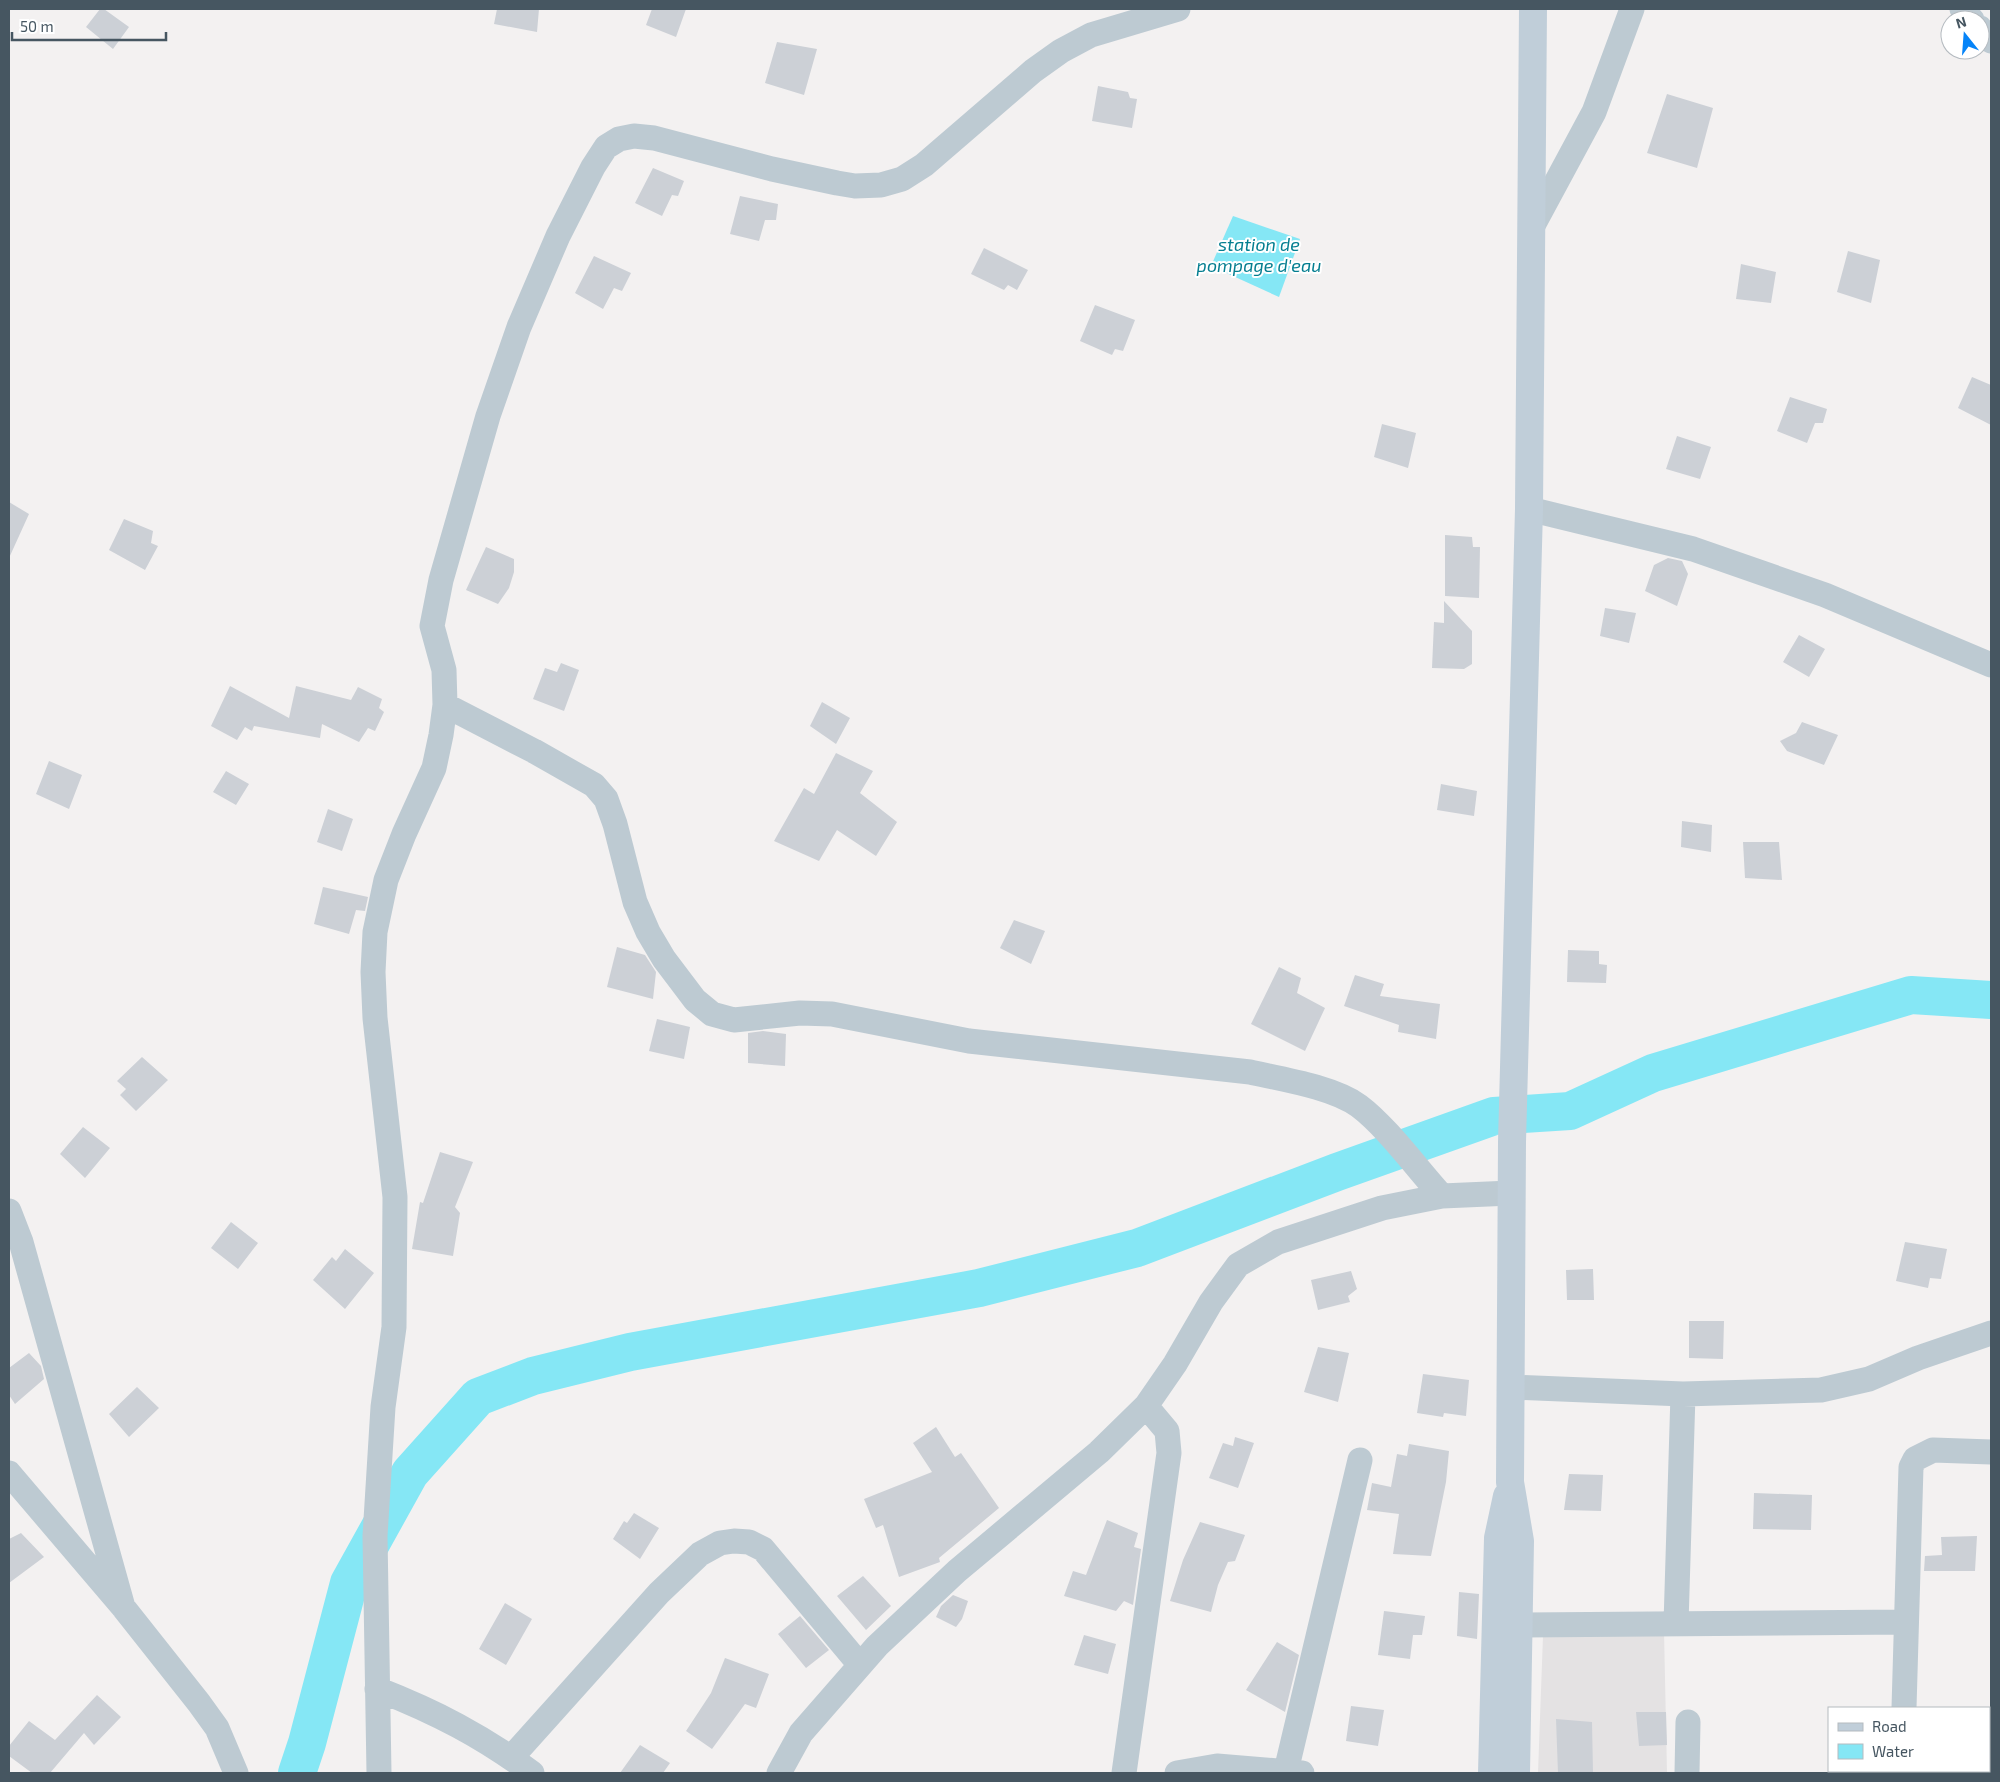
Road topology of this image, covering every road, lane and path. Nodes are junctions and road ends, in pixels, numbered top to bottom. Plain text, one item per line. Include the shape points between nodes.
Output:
1 (1178, 9) edge
2 (1533, 9) edge
3 (1632, 9) edge
4 (1531, 229) junction
5 (1529, 509) junction
6 (1991, 665) edge
7 (445, 705) junction
8 (1512, 1193) junction
9 (1442, 1196) junction
10 (9, 1211) edge
11 (1991, 1333) edge
12 (1510, 1387) junction
13 (1683, 1394) junction
14 (1146, 1406) junction
15 (1991, 1452) edge
16 (1360, 1460) dead end
17 (1510, 1482) junction
18 (13, 1489) edge
19 (123, 1608) junction
20 (1906, 1622) junction
21 (1676, 1624) junction
22 (1520, 1625) junction
23 (860, 1665) junction
24 (377, 1689) junction
25 (1904, 1707) edge
26 (1688, 1722) dead end
27 (510, 1758) junction
28 (1294, 1772) edge
29 (236, 1773) edge
30 (379, 1773) edge
31 (532, 1773) edge
32 (779, 1773) edge
33 (1124, 1773) edge
34 (1177, 1773) edge
35 (1492, 1773) edge
36 (1516, 1773) edge
37 (1687, 1773) edge

1 - 7 street via 1091,35 1061,51 1033,71 924,165 902,178 881,185 855,186 818,179 654,138 634,136 606,146 558,236 519,327 486,425 432,626 444,670
2 - 4 main road
3 - 4 street via 1594,112
4 - 5 main road
5 - 6 street via 1693,549 1825,596
5 - 8 main road
7 - 9 street via 594,785 606,799 635,902 648,932 695,1000 712,1014 734,1020 800,1013 832,1014 969,1041 1222,1068 1295,1082 1340,1096 1358,1106
7 - 24 street via 434,768 386,880 375,932 375,1018 395,1197 394,1327 383,1407 375,1536
8 - 9 street
8 - 12 main road
9 - 14 street via 1382,1208 1278,1242 1238,1265
10 - 19 street via 21,1242
11 - 13 street via 1869,1379 1821,1390
12 - 13 street
12 - 17 main road
13 - 21 street
14 - 23 street via 1099,1452 958,1571
14 - 33 street via 1166,1431 1169,1453
15 - 20 street via 1933,1450 1915,1459 1911,1467
16 - 28 street
17 - 22 main road via 1520,1541
17 - 35 main road via 1498,1538
18 - 19 street
19 - 29 street via 217,1728
20 - 21 street
20 - 25 street
21 - 22 street
22 - 36 main road
23 - 27 street via 763,1549 749,1542 720,1543 700,1554 659,1593
23 - 32 street via 800,1733
24 - 27 street via 462,1726
24 - 30 street
26 - 37 street
27 - 31 street
28 - 34 street via 1218,1766

